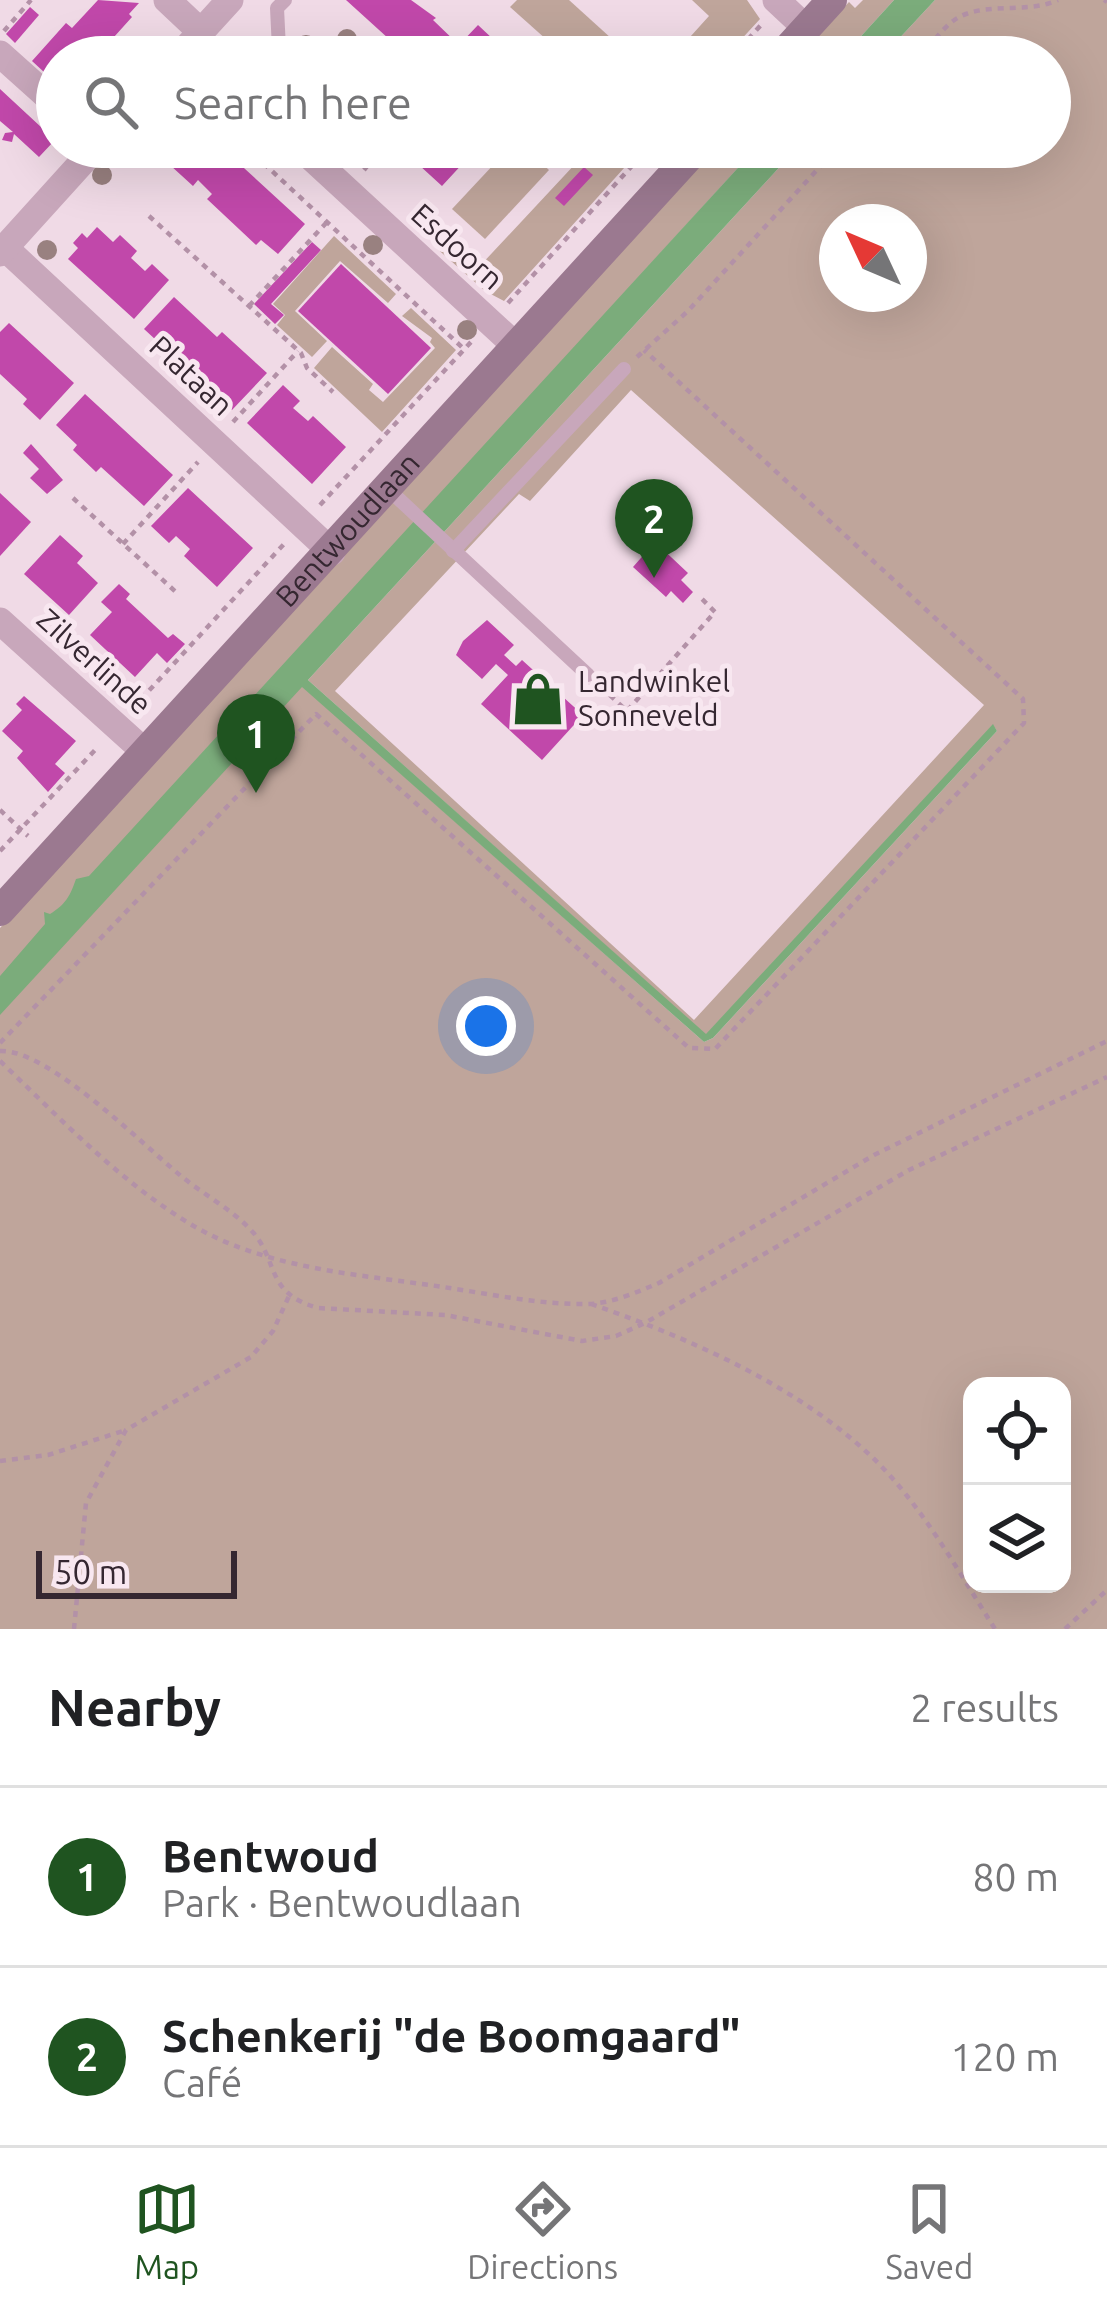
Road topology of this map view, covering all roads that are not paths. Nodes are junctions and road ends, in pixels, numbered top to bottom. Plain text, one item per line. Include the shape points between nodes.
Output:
1 (167, 0) edge
2 (230, 0) edge
3 (285, 0) edge
4 (832, 0) edge
5 (770, 10) edge
6 (806, 28) junction
7 (186, 36) edge
8 (202, 36) edge
9 (278, 36) edge
10 (799, 36) edge
11 (0, 54) edge
12 (36, 86) edge
13 (77, 168) edge
14 (323, 168) edge
15 (679, 168) edge
16 (3, 251) edge
17 (518, 346) junction
18 (624, 369) road end
19 (388, 489) junction
20 (450, 548) junction
21 (332, 552) junction
22 (0, 621) edge
23 (588, 675) road end
24 (145, 752) junction
25 (0, 911) edge

1 - 7 street
2 - 8 street
3 - 9 lane via 277,8
4 - 6 main road
5 - 6 street
6 - 10 main road
11 - 12 street
13 - 16 street
14 - 17 street, Esdoorn
15 - 17 main road, Bentwoudlaan
16 - 21 street, Plataan
17 - 19 main road, Bentwoudlaan
18 - 20 lane
19 - 20 lane
19 - 21 main road, Bentwoudlaan
20 - 23 lane
21 - 24 main road, Bentwoudlaan
22 - 24 street, Zilverlinde
24 - 25 main road, Bentwoudlaan

